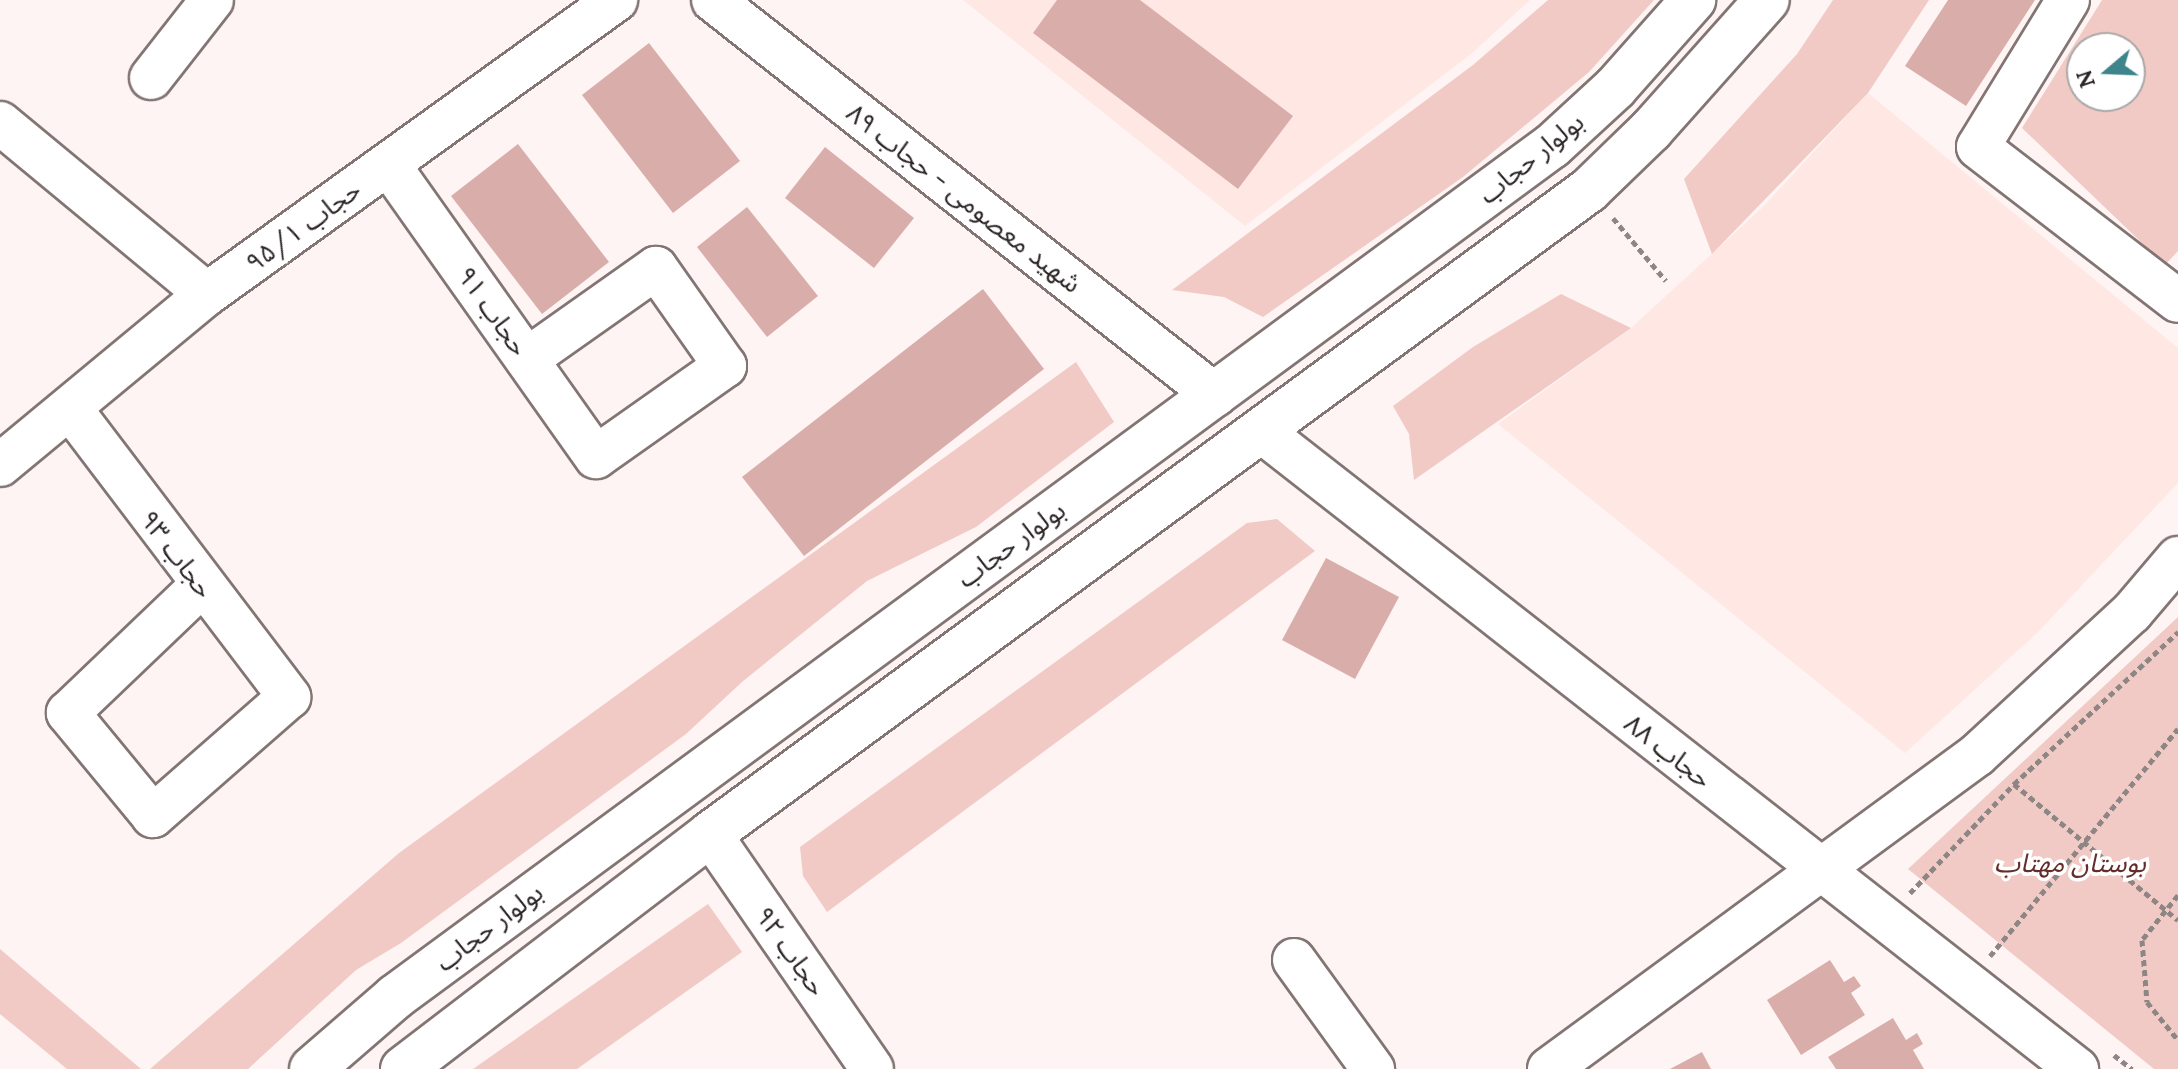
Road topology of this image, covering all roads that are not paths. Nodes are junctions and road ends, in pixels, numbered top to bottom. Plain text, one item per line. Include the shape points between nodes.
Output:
1 (212, 0) edge
2 (616, 0) edge
3 (713, 0) edge
4 (743, 0) edge
5 (1693, 0) edge
6 (1767, 0) edge
7 (2068, 0) edge
8 (779, 52) junction
9 (151, 78) dead end
10 (0, 123) edge
11 (389, 165) junction
12 (207, 294) junction
13 (2178, 301) edge
14 (527, 359) junction
15 (1215, 395) junction
16 (70, 408) junction
17 (1261, 431) junction
18 (0, 465) edge
19 (2178, 558) edge
20 (200, 587) junction
21 (710, 834) junction
22 (1823, 872) junction
23 (1294, 960) dead end
24 (312, 1069) edge
25 (403, 1069) edge
26 (872, 1069) edge
27 (1373, 1069) edge
28 (1549, 1069) edge
29 (2077, 1069) edge

1 - 9 street
2 - 11 street, حجاب ۹۵/۱
3 - 8 street, شهید معصومی - حجاب ۸۹
4 - 8 street
5 - 15 main road, بولوار حجاب via 1615,88 1552,146
6 - 17 main road via 1651,130 1589,190
7 - 13 street via 1978,147
8 - 15 street, شهید معصومی - حجاب ۸۹
10 - 12 street
11 - 12 street, حجاب ۹۵/۱
11 - 14 street, حجاب ۹۱
12 - 16 street, حجاب ۹۵/۱
14 - 14 street, حجاب ۹۱ via 596,457 725,366 656,268
15 - 17 main road
15 - 24 main road, بولوار حجاب via 395,997
16 - 18 street, حجاب ۹۵/۱
16 - 20 street, حجاب ۹۳
17 - 21 main road
17 - 22 street, حجاب ۸۸
19 - 22 street via 2132,612 1977,755
20 - 20 street, حجاب ۹۳ via 289,697 153,816 68,713
21 - 25 main road
21 - 26 street, حجاب ۹۲
22 - 28 street
22 - 29 street, حجاب ۸۸
23 - 27 street

